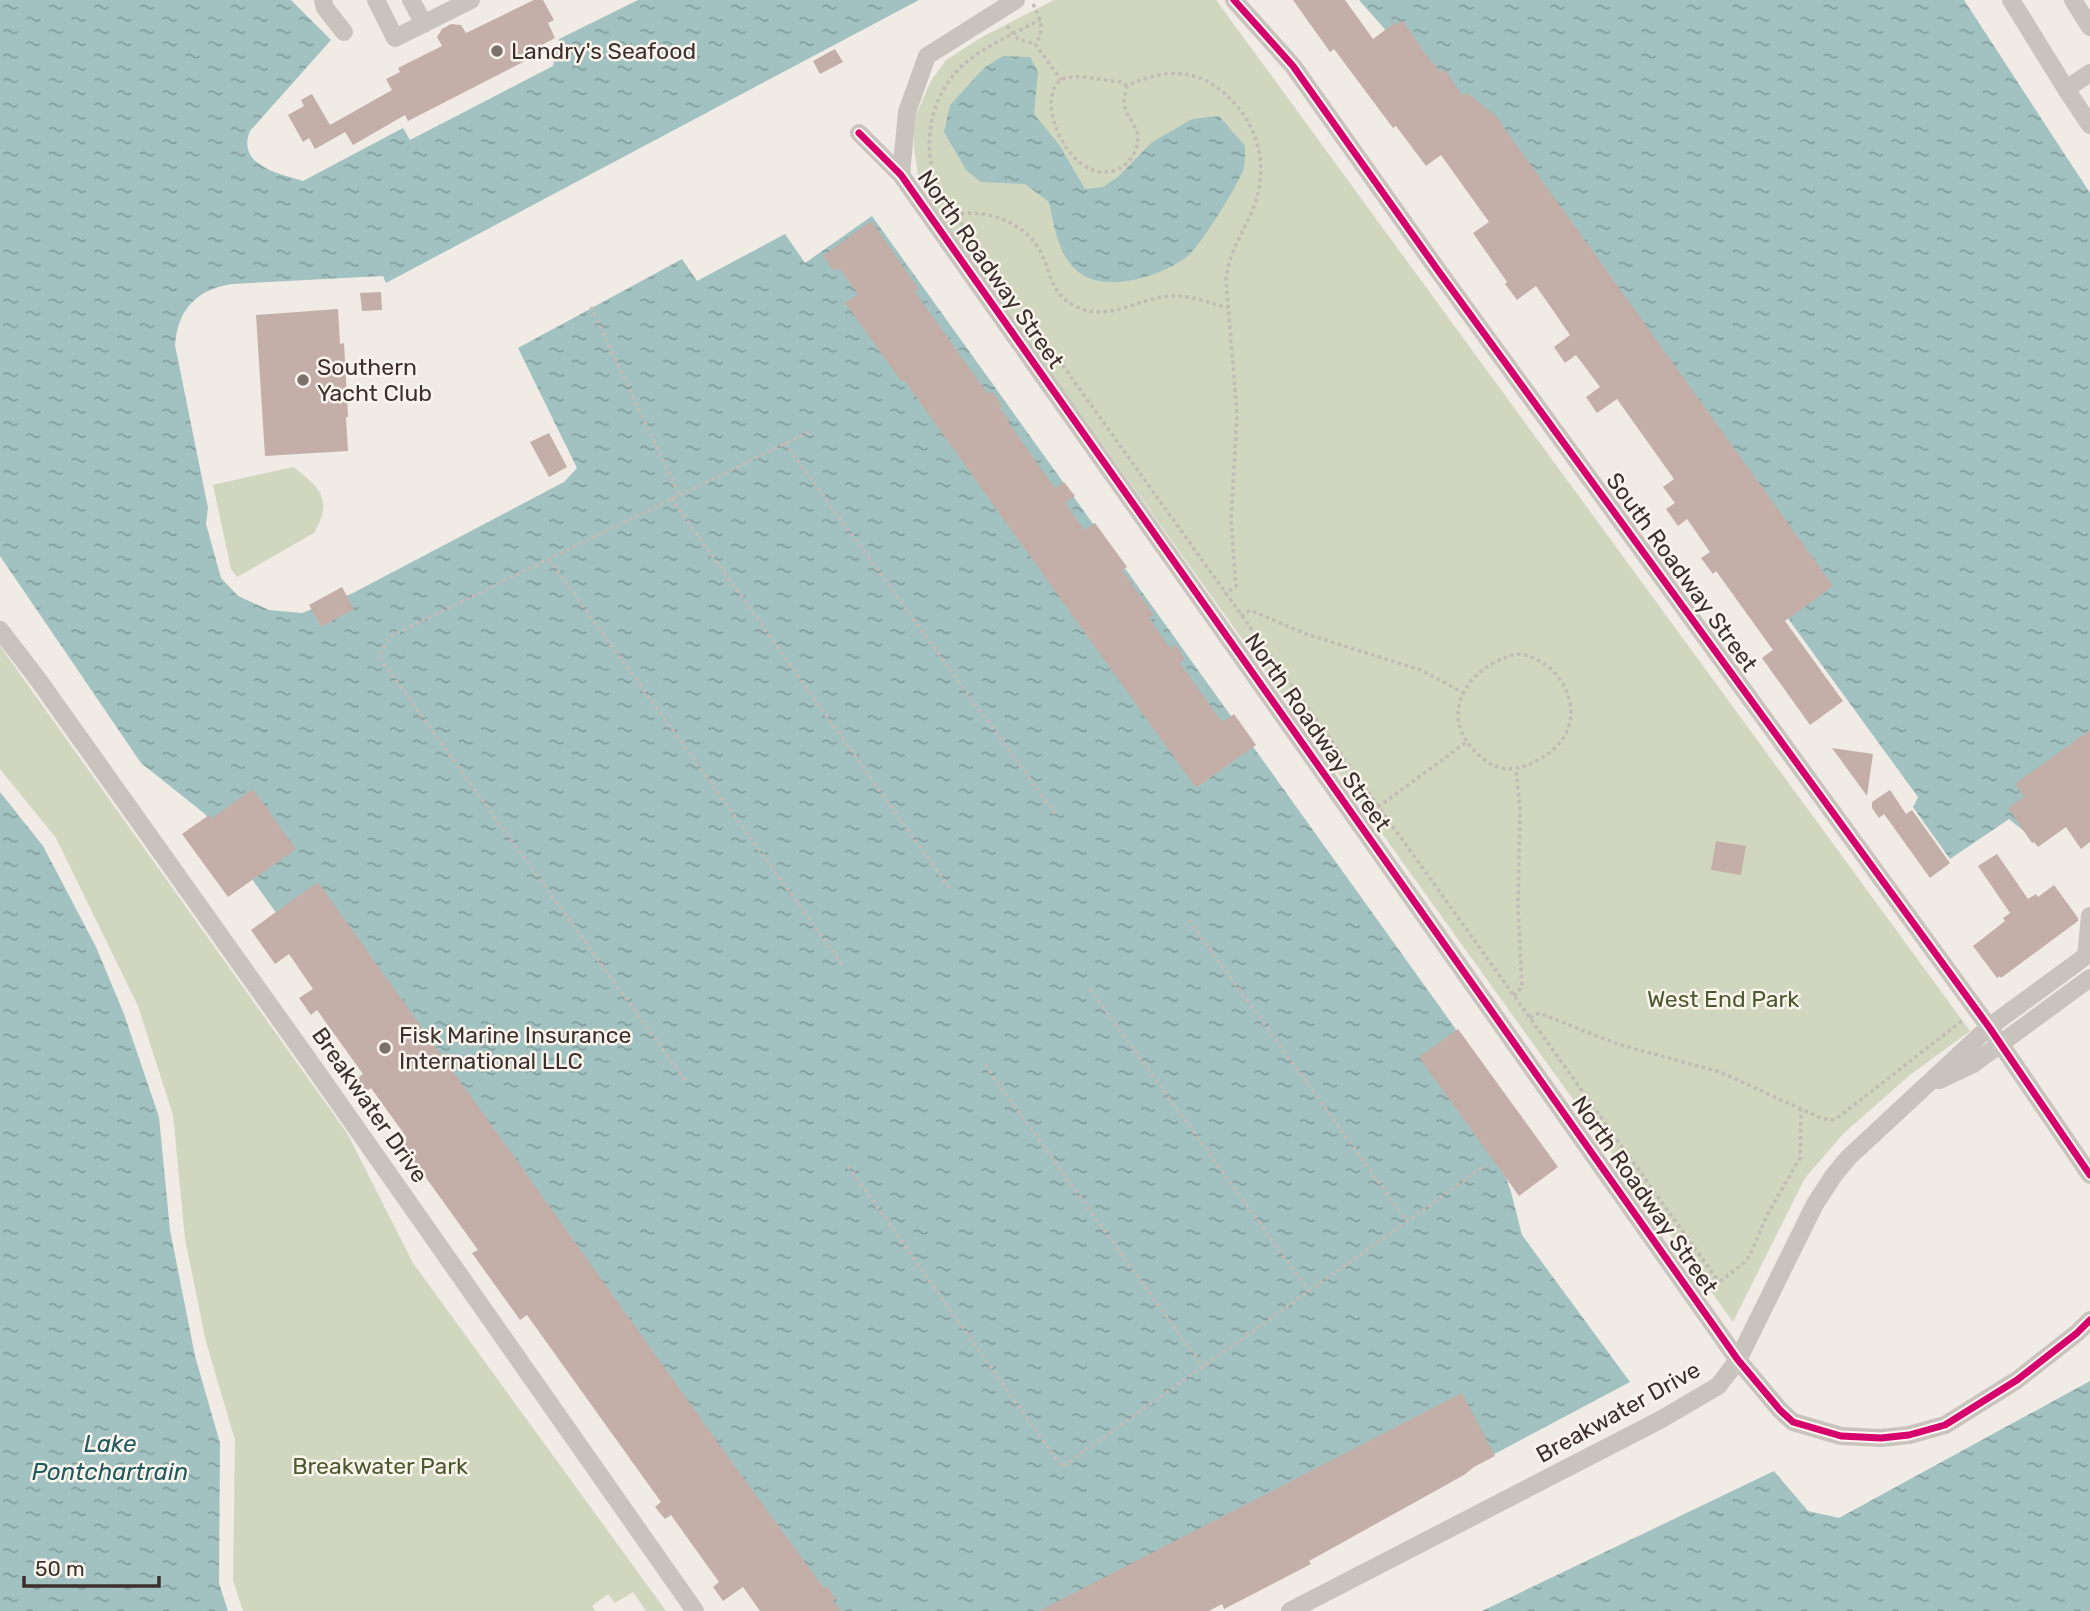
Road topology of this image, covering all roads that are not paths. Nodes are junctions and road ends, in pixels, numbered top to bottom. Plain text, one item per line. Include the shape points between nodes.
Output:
1 (323, 0) edge
2 (376, 0) edge
3 (411, 0) edge
4 (471, 0) edge
5 (1016, 0) edge
6 (1234, 0) edge
7 (2011, 0) edge
8 (2073, 0) edge
9 (424, 24) junction
10 (2090, 27) edge
11 (344, 33) dead end
12 (2090, 74) edge
13 (2067, 89) junction
14 (2090, 125) edge
15 (859, 132) dead end
16 (901, 175) junction
17 (0, 631) edge
18 (2090, 916) edge
19 (2088, 954) edge
20 (2090, 978) edge
21 (1989, 1027) junction
22 (2000, 1044) junction
23 (1926, 1086) junction
24 (2090, 1175) edge
25 (2090, 1320) edge
26 (1738, 1360) junction
27 (695, 1611) edge
28 (1290, 1611) edge

1 - 11 street
2 - 9 street via 396,38
3 - 9 street
4 - 9 street
5 - 16 street, North Roadway Street via 927,56 907,112
6 - 21 street, South Roadway Street via 1293,66
7 - 13 street
8 - 10 street
12 - 13 street
13 - 14 street
15 - 16 street, North Roadway Street
16 - 26 street, North Roadway Street
17 - 27 street, Breakwater Drive via 337,1099
18 - 19 street
19 - 21 street, Breakwater Drive
20 - 22 street
21 - 22 street, South Roadway Street
21 - 23 street, Breakwater Drive
22 - 23 street via 1973,1065
22 - 24 street, South Roadway Street
23 - 26 street, Breakwater Drive via 1834,1175 1800,1231
25 - 26 street via 2017,1380 1945,1425 1881,1438 1841,1436 1793,1422
26 - 28 street, Breakwater Drive via 1718,1386 1660,1420

